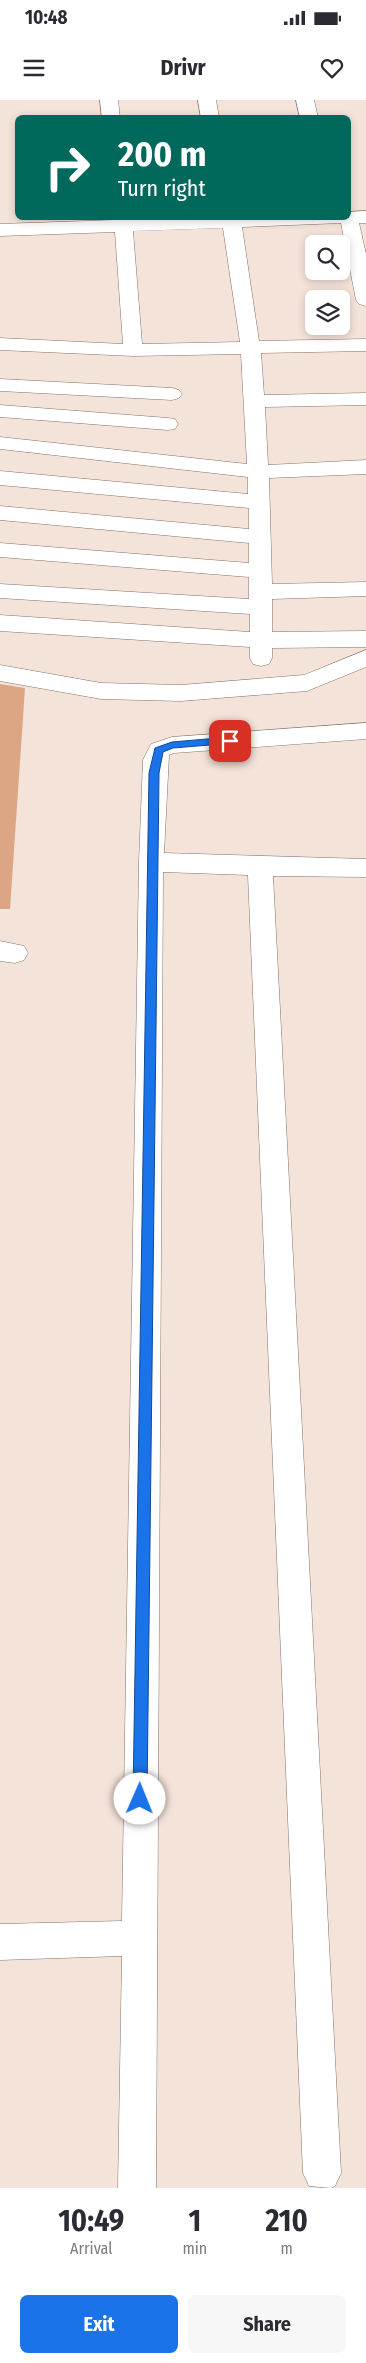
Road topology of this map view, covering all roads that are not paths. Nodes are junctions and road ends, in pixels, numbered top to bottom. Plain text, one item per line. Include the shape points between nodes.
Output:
1 (109, 100) edge
2 (207, 100) edge
3 (305, 100) edge
4 (111, 115) edge
5 (210, 115) edge
6 (308, 115) edge
7 (366, 217) edge
8 (351, 218) edge
9 (232, 220) edge
10 (338, 220) edge
11 (123, 222) edge
12 (0, 230) edge
13 (366, 300) edge
14 (0, 344) edge
15 (366, 345) edge
16 (250, 346) junction
17 (133, 350) junction
18 (0, 385) edge
19 (172, 394) dead end
20 (366, 399) edge
21 (255, 402) junction
22 (0, 411) edge
23 (168, 424) dead end
24 (0, 443) edge
25 (366, 467) edge
26 (259, 472) junction
27 (0, 478) edge
28 (259, 502) junction
29 (0, 513) edge
30 (259, 537) junction
31 (0, 550) edge
32 (366, 589) edge
33 (260, 590) junction
34 (0, 591) edge
35 (0, 624) edge
36 (366, 639) edge
37 (261, 649) junction
38 (366, 658) edge
39 (0, 673) edge
40 (366, 731) edge
41 (151, 862) junction
42 (260, 866) junction
43 (366, 868) edge
44 (139, 1938) junction
45 (0, 1942) edge
46 (322, 2173) dead end
47 (137, 2188) edge

1 - 4 street
2 - 5 street
3 - 6 street
7 - 8 street
9 - 11 street
9 - 16 street
10 - 13 street
11 - 12 street
11 - 17 street
14 - 17 street
15 - 16 street
16 - 17 street
16 - 21 street
18 - 19 street
20 - 21 street
21 - 26 street
22 - 23 street
24 - 26 street
25 - 26 street
26 - 28 street
27 - 28 street
28 - 30 street
29 - 30 street
30 - 33 street
31 - 33 street
32 - 33 street
33 - 34 street
33 - 37 street
35 - 37 street
36 - 37 street
38 - 39 street via 307,683 181,693 100,691
40 - 41 street via 172,745 159,750 154,773
41 - 42 street
41 - 44 street
42 - 43 street
42 - 46 street
44 - 45 street
44 - 47 street

